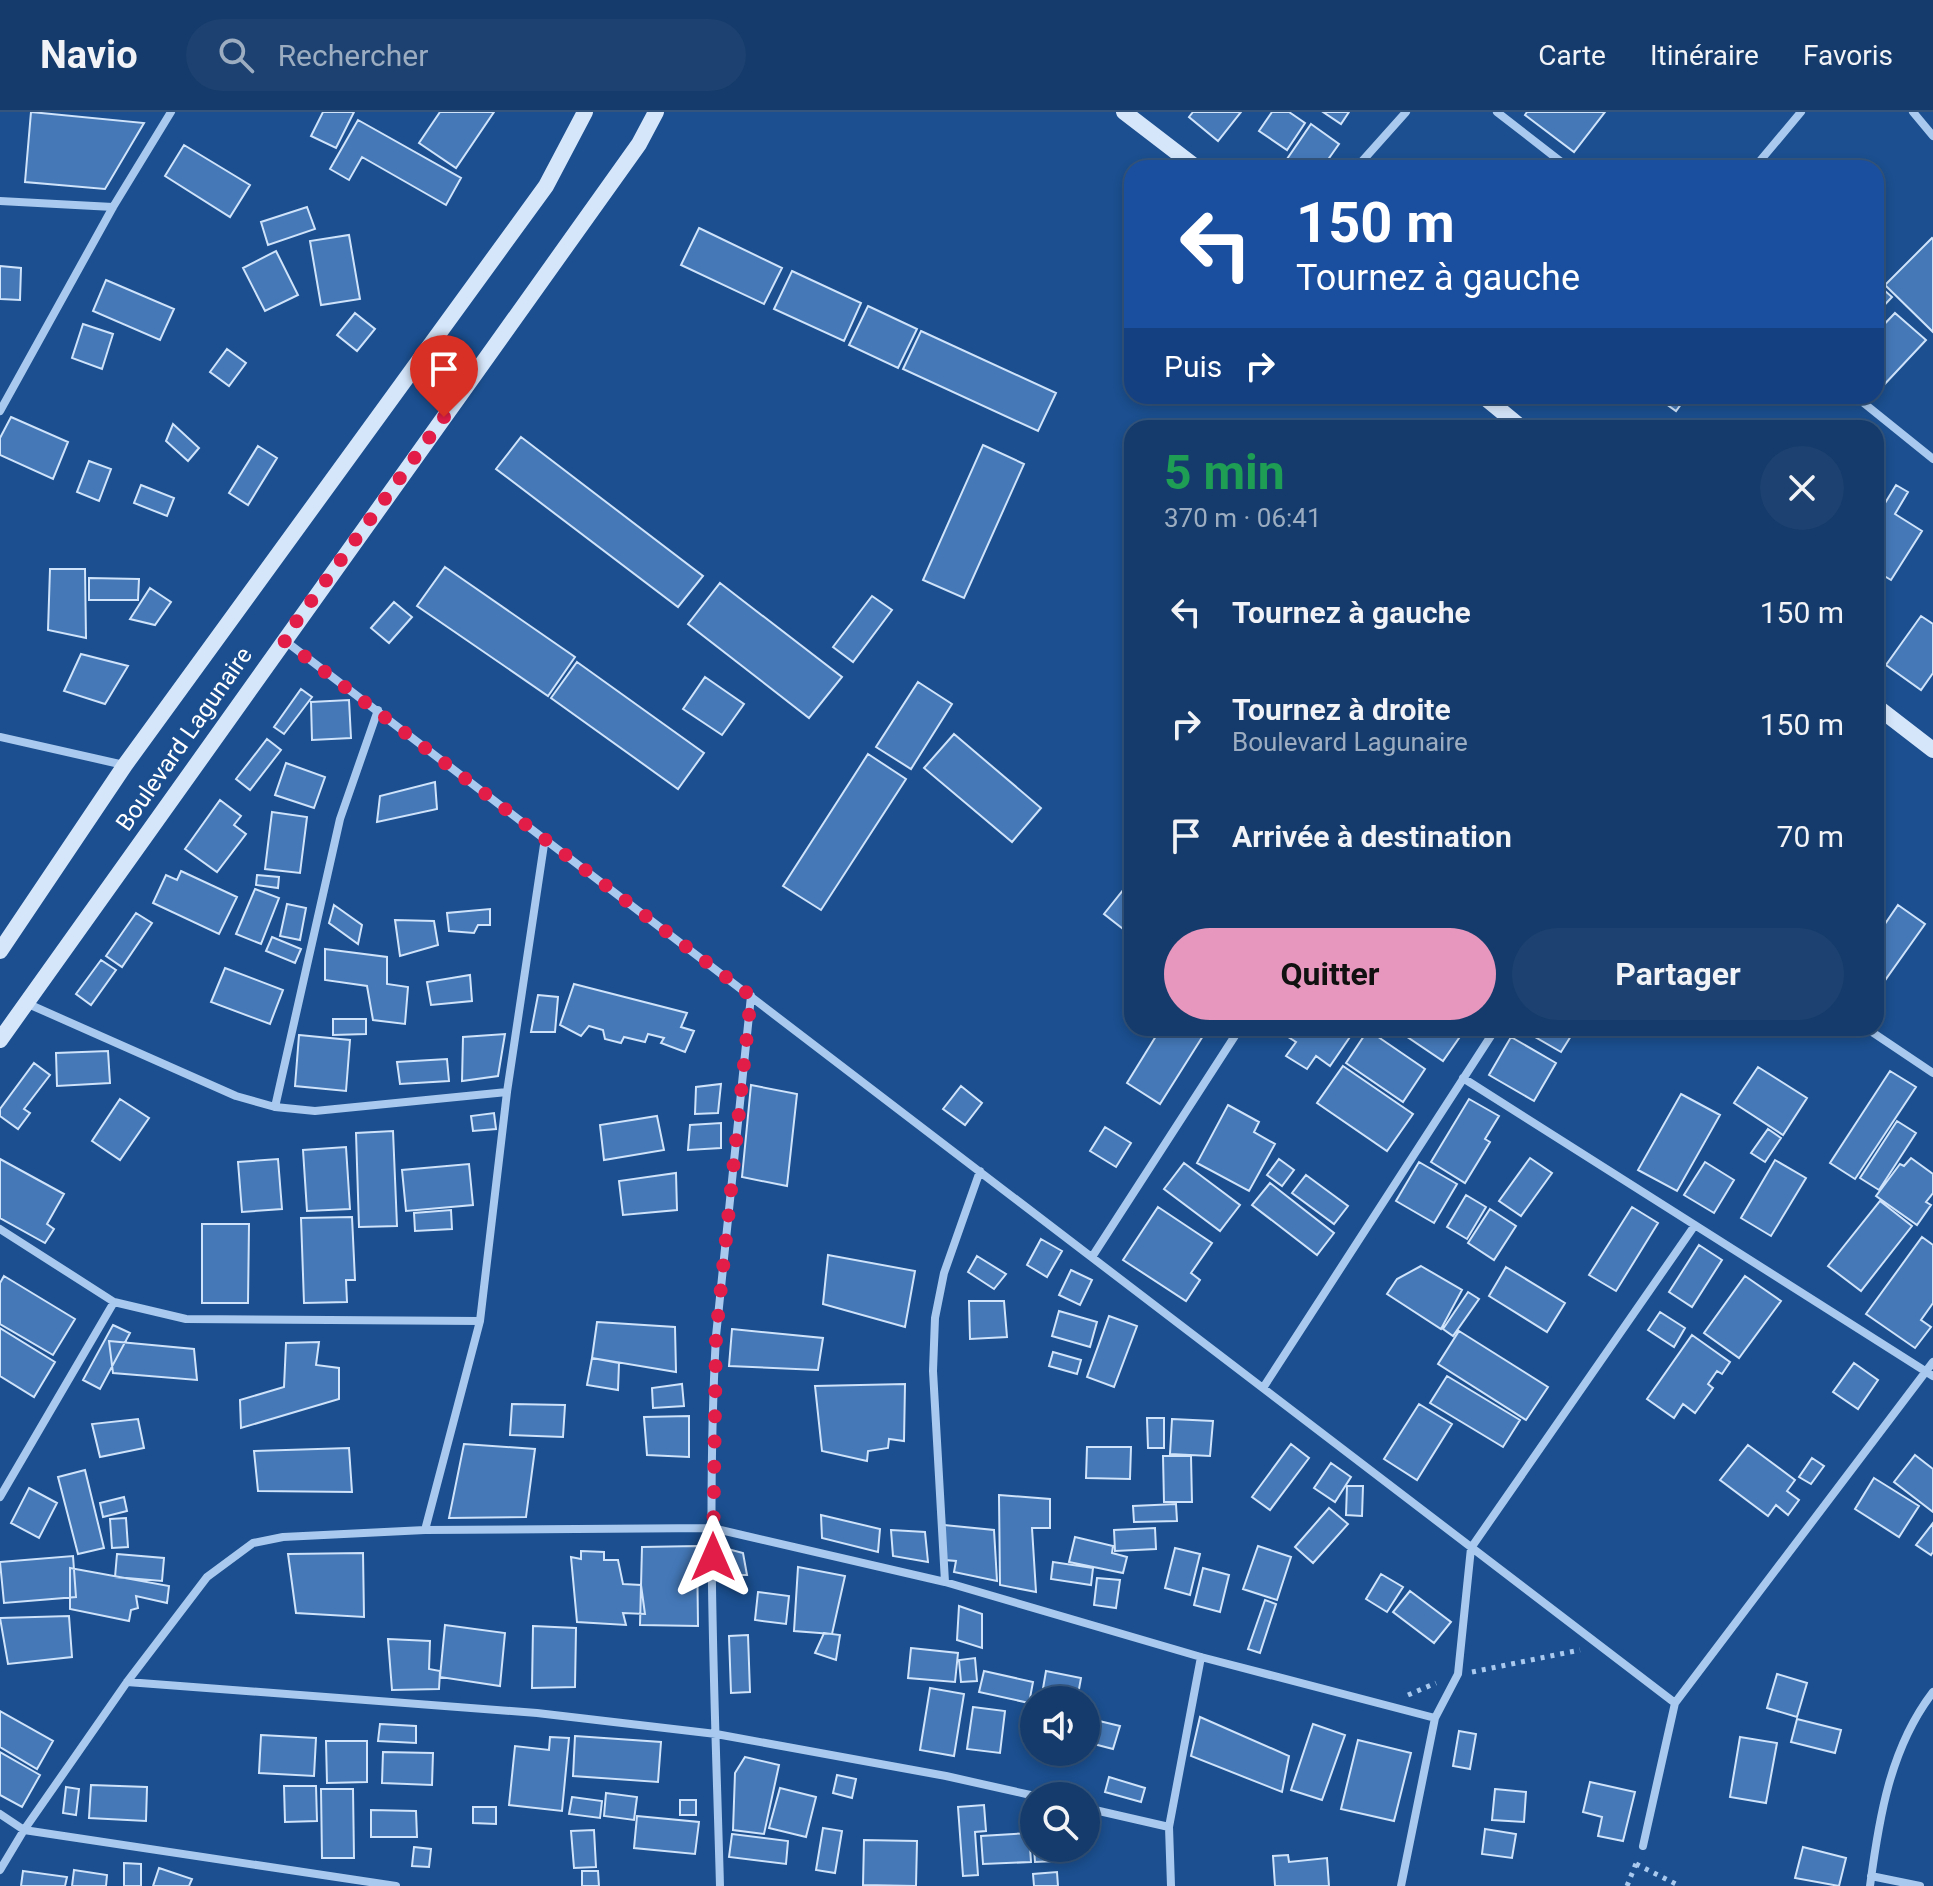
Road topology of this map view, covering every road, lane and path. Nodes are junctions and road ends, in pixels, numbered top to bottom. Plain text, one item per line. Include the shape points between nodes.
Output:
1 (171, 112) edge
2 (585, 112) edge
3 (656, 112) edge
4 (1124, 112) edge
5 (1406, 112) edge
6 (1497, 112) edge
7 (1801, 112) edge
8 (1913, 112) edge
9 (1933, 136) edge
10 (1187, 160) edge
11 (1363, 160) edge
12 (1559, 160) edge
13 (1761, 160) edge
14 (0, 201) edge
15 (113, 207) junction
16 (1493, 404) edge
17 (1865, 404) edge
18 (0, 411) edge
19 (1512, 420) edge
20 (1933, 459) edge
21 (283, 640) junction
22 (378, 710) junction
23 (1884, 712) edge
24 (0, 737) edge
25 (1933, 750) edge
26 (125, 765) junction
27 (545, 838) junction
28 (0, 951) edge
29 (751, 996) junction
30 (26, 1003) junction
31 (1235, 1036) edge
32 (1491, 1036) edge
33 (1878, 1036) edge
34 (0, 1040) edge
35 (1933, 1073) edge
36 (1463, 1078) junction
37 (507, 1092) junction
38 (275, 1107) junction
39 (980, 1171) junction
40 (1695, 1225) junction
41 (0, 1229) edge
42 (1092, 1257) junction
43 (114, 1302) junction
44 (480, 1321) junction
45 (1933, 1362) edge
46 (1929, 1374) edge
47 (1263, 1388) junction
48 (0, 1497) edge
49 (712, 1528) junction
50 (425, 1530) junction
51 (1471, 1548) junction
52 (945, 1582) junction
53 (1600, 1646) junction
54 (1201, 1657) junction
55 (1458, 1674) junction
56 (127, 1682) junction
57 (1933, 1692) edge
58 (1675, 1703) junction
59 (1384, 1704) junction
60 (1435, 1718) junction
61 (716, 1734) junction
62 (1020, 1793) edge
63 (1100, 1811) edge
64 (0, 1814) edge
65 (1169, 1827) junction
66 (24, 1830) junction
67 (1643, 1846) joint
68 (1636, 1864) junction
69 (0, 1870) edge
70 (1870, 1881) edge
71 (396, 1886) edge
72 (720, 1886) edge
73 (1171, 1886) edge
74 (1401, 1886) edge
75 (1627, 1886) edge
76 (1680, 1886) edge
77 (1920, 1886) edge

1 - 15 street
2 - 26 main road, Boulevard Lagunaire via 546,186
3 - 21 main road, Boulevard Lagunaire via 639,144
4 - 10 main road
5 - 11 street
6 - 12 street
7 - 13 street
8 - 9 street
14 - 15 street
15 - 18 street
16 - 19 main road
17 - 20 street
21 - 22 street
21 - 30 main road, Boulevard Lagunaire
22 - 27 street
22 - 38 street via 340,819
23 - 25 main road
24 - 26 street
26 - 28 main road, Boulevard Lagunaire
27 - 29 street
27 - 37 street
29 - 39 street
29 - 49 street via 716,1336
30 - 34 main road, Boulevard Lagunaire
30 - 38 street via 236,1096
31 - 42 street
32 - 36 street
33 - 35 street
36 - 40 street
36 - 47 street
37 - 38 street via 315,1111
37 - 44 street
39 - 42 street
39 - 52 street via 944,1273 935,1318 933,1371
40 - 46 street
40 - 51 street
41 - 43 street
42 - 47 street
43 - 44 street via 186,1319
43 - 48 street
44 - 50 street
45 - 46 street
46 - 58 street
47 - 51 street
49 - 50 street
49 - 52 street
49 - 61 street
50 - 56 street via 253,1543 207,1577
51 - 53 street
51 - 55 street
52 - 54 street
53 - 55 path
53 - 58 street
54 - 59 street
54 - 65 street
55 - 59 path
55 - 60 street
56 - 61 street via 537,1713
56 - 66 street
57 - 70 street via 1889,1778
58 - 67 street
59 - 60 street
60 - 74 street
61 - 62 street
61 - 72 street
63 - 65 street
64 - 66 street
65 - 73 street
66 - 69 street
66 - 71 street
67 - 68 path
68 - 75 path
68 - 76 path
70 - 77 street

